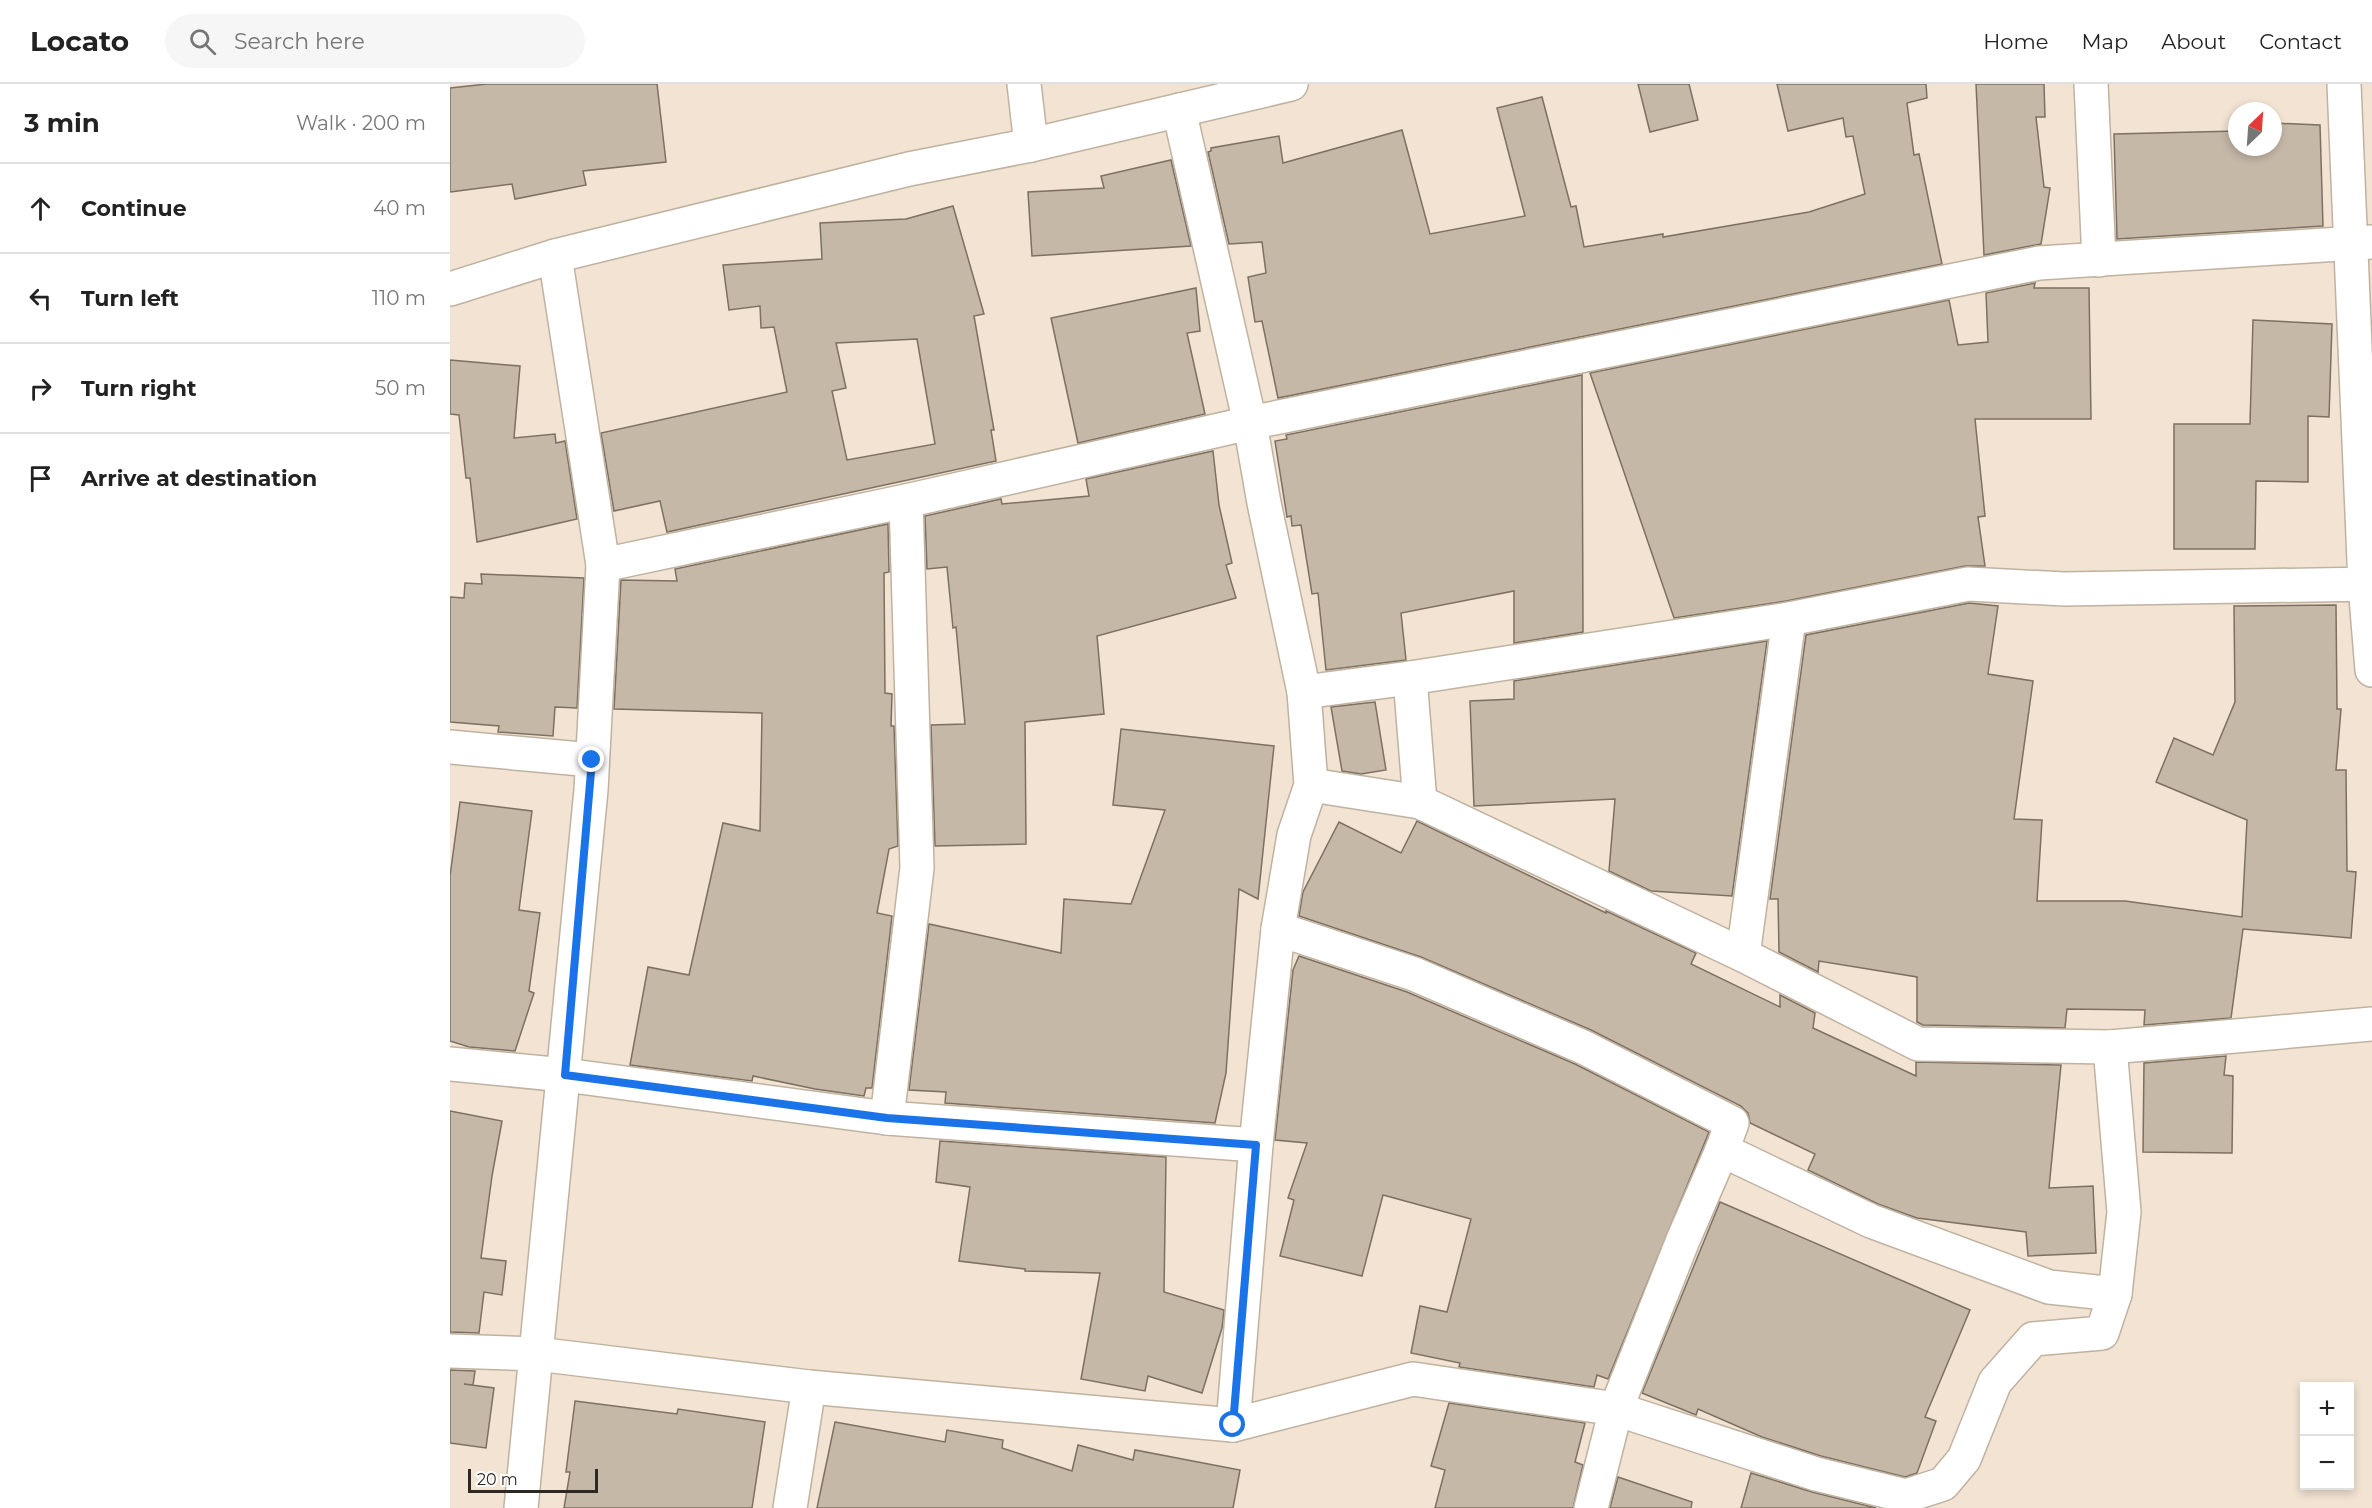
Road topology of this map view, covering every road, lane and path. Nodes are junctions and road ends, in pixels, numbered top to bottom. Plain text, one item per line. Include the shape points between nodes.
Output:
1 (1024, 84) edge
2 (1291, 84) edge
3 (2091, 84) edge
4 (2344, 84) edge
5 (1179, 110) junction
6 (1031, 145) junction
7 (2361, 242) edge
8 (555, 256) junction
9 (2099, 260) junction
10 (450, 289) edge
11 (1250, 423) junction
12 (906, 501) junction
13 (603, 565) junction
14 (2368, 584) edge
15 (1789, 619) junction
16 (2372, 670) edge
17 (1410, 678) junction
18 (1304, 692) junction
19 (450, 747) edge
20 (592, 760) junction
21 (1311, 785) junction
22 (1420, 802) junction
23 (1278, 928) junction
24 (1743, 955) junction
25 (2372, 1024) edge
26 (2110, 1047) junction
27 (450, 1064) edge
28 (565, 1075) junction
29 (887, 1118) junction
30 (1256, 1145) junction
31 (1722, 1150) junction
32 (2115, 1294) junction
33 (450, 1351) edge
34 (537, 1354) junction
35 (809, 1387) junction
36 (1616, 1409) junction
37 (1233, 1425) junction
38 (521, 1508) edge
39 (790, 1508) edge
40 (1591, 1508) edge

1 - 6 street
2 - 5 street
3 - 9 street
4 - 7 street
5 - 6 street
5 - 11 street
6 - 8 street via 909,169
7 - 9 street
7 - 14 street
8 - 10 street
8 - 13 street
9 - 11 street via 2039,263
11 - 12 street
11 - 18 street
12 - 13 street
12 - 29 street via 917,868
13 - 20 street
14 - 15 street via 2064,589 1968,584
14 - 16 street
15 - 17 street
15 - 24 street
17 - 18 street
17 - 22 street
18 - 21 street
19 - 20 street
20 - 28 street
21 - 22 street
21 - 23 street via 1294,835
22 - 24 street
23 - 30 street
23 - 31 street via 1414,974 1583,1047 1732,1123
24 - 26 street via 1918,1044
25 - 26 street
26 - 32 street via 2124,1212
27 - 28 street
28 - 29 street
28 - 34 street
29 - 30 street
30 - 37 street
31 - 32 street via 1871,1221 2049,1287
31 - 36 street
32 - 36 street via 2102,1333 2033,1340 1995,1382 1964,1459 1943,1484 1906,1496 1816,1473
33 - 34 street
34 - 35 street
34 - 38 street
35 - 37 street
35 - 39 street
36 - 37 street via 1413,1379
36 - 40 street

